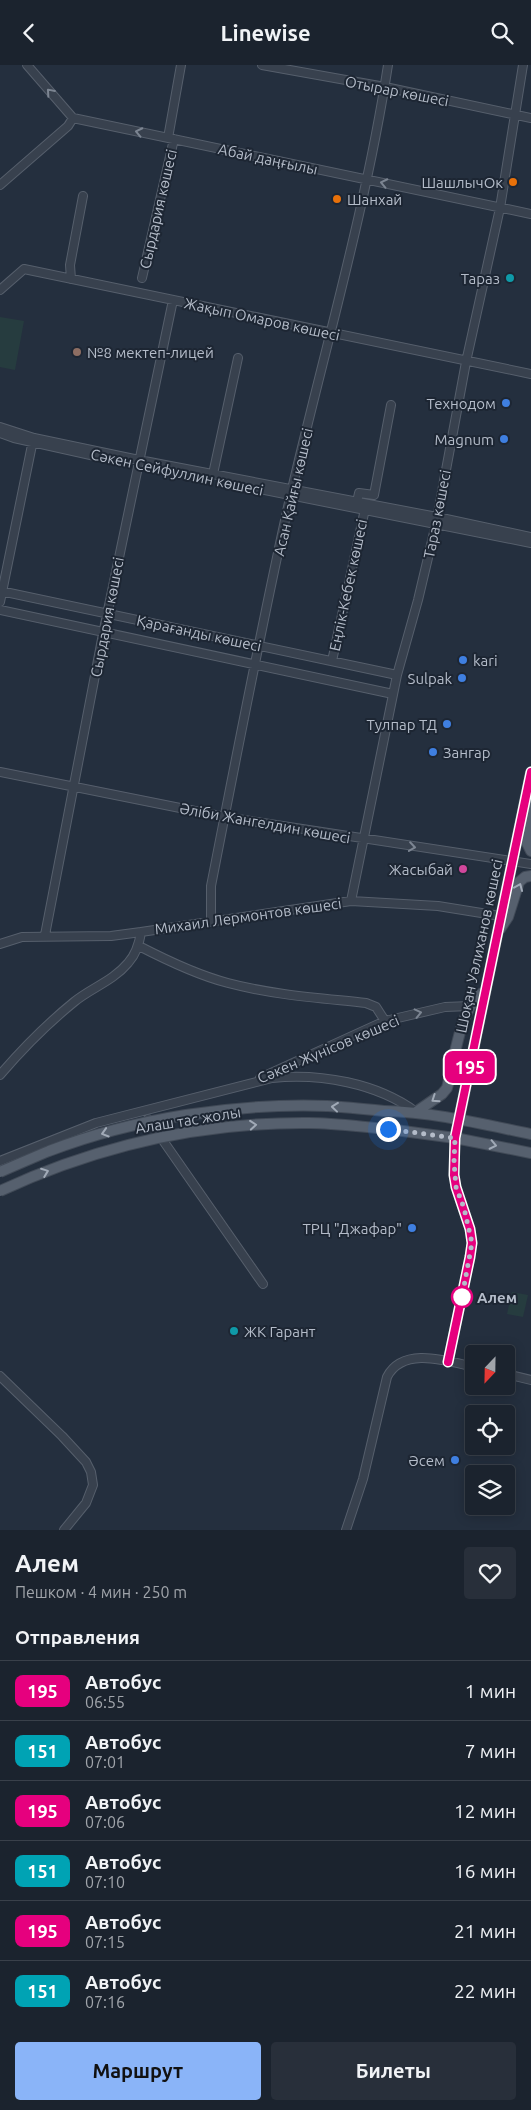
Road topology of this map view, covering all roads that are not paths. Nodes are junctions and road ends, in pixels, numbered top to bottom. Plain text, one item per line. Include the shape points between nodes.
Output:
1 (26, 65) edge
2 (181, 65) edge
3 (262, 65) edge
4 (388, 65) edge
5 (522, 65) edge
6 (385, 87) junction
7 (513, 114) junction
8 (73, 118) junction
9 (531, 118) edge
10 (171, 139) junction
11 (366, 179) junction
12 (0, 185) edge
13 (83, 195) dead end
14 (500, 208) junction
15 (531, 214) edge
16 (142, 278) dead end
17 (71, 279) junction
18 (0, 290) edge
19 (173, 300) junction
20 (331, 334) junction
21 (238, 358) dead end
22 (466, 362) junction
23 (531, 374) edge
24 (391, 405) dead end
25 (0, 427) edge
26 (0, 433) edge
27 (33, 440) junction
28 (139, 462) junction
29 (213, 475) junction
30 (291, 493) junction
31 (357, 502) junction
32 (365, 509) junction
33 (436, 520) junction
34 (531, 537) edge
35 (531, 543) edge
36 (1, 591) edge
37 (0, 602) edge
38 (0, 610) edge
39 (108, 613) junction
40 (103, 634) junction
41 (259, 645) junction
42 (332, 661) junction
43 (255, 664) junction
44 (397, 675) junction
45 (393, 694) junction
46 (0, 772) edge
47 (531, 772) edge
48 (74, 787) junction
49 (526, 793) junction
50 (224, 817) junction
51 (363, 839) junction
52 (531, 851) edge
53 (512, 861) junction
54 (531, 864) edge
55 (531, 876) edge
56 (351, 901) junction
57 (500, 916) junction
58 (211, 921) junction
59 (141, 932) junction
60 (497, 934) junction
61 (45, 935) junction
62 (0, 943) edge
63 (139, 946) junction
64 (484, 992) junction
65 (470, 1006) junction
66 (385, 1021) junction
67 (0, 1075) edge
68 (244, 1085) junction
69 (143, 1111) junction
70 (416, 1112) junction
71 (459, 1119) junction
72 (531, 1134) edge
73 (455, 1138) junction
74 (531, 1153) edge
75 (0, 1161) edge
76 (0, 1173) edge
77 (0, 1191) edge
78 (263, 1284) dead end
79 (448, 1362) junction
80 (465, 1365) edge
81 (0, 1376) edge
82 (515, 1376) edge
83 (531, 1380) edge
84 (64, 1530) edge
85 (346, 1530) edge

8 -> 1 street
2 - 10 street, Сырдария көшесі
3 - 6 street, Отырар көшесі
4 - 6 street, Асан Қайғы көшесі
5 - 7 street, Тараз көшесі
6 - 7 street, Отырар көшесі
6 - 11 street, Асан Қайғы көшесі
7 - 9 street, Отырар көшесі
7 - 14 street, Тараз көшесі
10 -> 8 street, Абай даңғылы
8 - 12 street via 68,126
10 - 11 street, Абай даңғылы
10 - 16 street, Сырдария көшесі
14 -> 11 street, Абай даңғылы
11 - 20 street, Асан Қайғы көшесі
13 - 17 street via 70,265
14 - 15 street, Абай даңғылы
14 - 22 street, Тараз көшесі
17 - 18 street, Жақып Омаров көшесі via 24,269
17 - 19 street, Жақып Омаров көшесі
19 - 20 street, Жақып Омаров көшесі
19 - 28 street, Сырдария көшесі
20 - 22 street, Жақып Омаров көшесі
20 - 30 street, Асан Қайғы көшесі
21 - 29 street, Сәкен Сейфуллин көшесі
22 - 23 street, Жақып Омаров көшесі
22 - 33 street, Тараз көшесі
24 - 31 street, Еңлік-Кебек көшесі via 374,495 359,493
25 - 27 street, Сәкен Сейфуллин көшесі
26 - 27 street, Сәкен Сейфуллин көшесі
27 - 28 street, Сәкен Сейфуллин көшесі
27 - 36 street
28 - 29 street, Сәкен Сейфуллин көшесі
28 - 30 street, Сәкен Сейфуллин көшесі
28 - 39 street, Сырдария көшесі
29 - 30 street, Сәкен Сейфуллин көшесі
30 - 31 street, Сәкен Сейфуллин көшесі
30 - 32 street, Сәкен Сейфуллин көшесі
30 - 41 street, Асан Қайғы көшесі
31 - 33 street, Сәкен Сейфуллин көшесі
32 - 33 street, Сәкен Сейфуллин көшесі
32 - 42 street, Еңлік-Кебек көшесі
33 - 34 street, Сәкен Сейфуллин көшесі
33 - 35 street, Сәкен Сейфуллин көшесі
33 - 44 street, Тараз көшесі
36 - 37 street
36 - 39 street, Қарағанды көшесі
38 - 40 street, Қарағанды көшесі
39 - 40 street, Сырдария көшесі
39 - 41 street, Қарағанды көшесі
40 - 43 street, Қарағанды көшесі
40 - 48 street, Сырдария көшесі
41 - 42 street, Қарағанды көшесі
41 - 43 street, Асан Қайғы көшесі
42 - 44 street, Қарағанды көшесі
43 - 45 street, Қарағанды көшесі
43 - 50 street, Асан Қайғы көшесі
44 - 45 street, Тараз көшесі
45 - 51 street, Тараз көшесі
46 - 48 street, Әліби Жангелдин көшесі
47 - 49 main road, Шоқан Уәлиханов көшесі
48 - 50 street, Әліби Жангелдин көшесі
48 - 61 street, Сырдария көшесі
49 - 52 main road via 527,843
49 - 53 main road, Шоқан Уәлиханов көшесі
50 - 51 street, Әліби Жангелдин көшесі
50 - 58 street, Асан Қайғы көшесі via 211,886
51 -> 53 street, Әліби Жангелдин көшесі
51 - 56 street, Тараз көшесі
53 - 54 street, Әліби Жангелдин көшесі
53 - 57 main road, Шоқан Уәлиханов көшесі
60 -> 55 main road via 508,917 519,882
56 - 57 street, Михаил Лермонтов көшесі via 438,906
56 - 58 street, Михаил Лермонтов көшесі
57 - 60 main road, Шоқан Уәлиханов көшесі
58 - 59 street, Михаил Лермонтов көшесі
59 - 61 street via 111,936
59 - 63 street, Михаил Лермонтов көшесі
60 - 64 main road, Шоқан Уәлиханов көшесі
61 - 62 street
63 - 66 street via 229,983 280,993 366,1003 376,1007
63 - 67 street, Михаил Лермонтов көшесі via 128,964 76,1000 27,1043
64 - 65 main road
64 - 71 main road, Шоқан Уәлиханов көшесі
66 -> 65 street, Сәкен Жүнісов көшесі via 445,1007
65 -> 70 main road via 447,1087
66 - 68 street, Сәкен Жүнісов көшесі
68 - 69 street
68 - 70 street via 297,1076 330,1080 355,1084 401,1101
69 - 75 street via 96,1123
69 - 78 street
70 - 71 main road, Алаш тас жолы
70 -> 76 main road, Алаш тас жолы, bridge via 327,1106 199,1114 112,1131 50,1151
71 - 72 main road, Алаш тас жолы
71 - 73 main road, Шоқан Уәлиханов көшесі
73 -> 74 main road, Алаш тас жолы
77 -> 73 main road, Алаш тас жолы, bridge via 93,1153 184,1133 266,1124 311,1123
73 - 79 street, Шоқан Уәлиханов көшесі via 456,1187 472,1243
79 - 80 street
79 - 85 street via 413,1359 401,1361 391,1370 364,1479
81 - 84 street via 62,1436 91,1472 93,1485 86,1503
82 - 83 street

